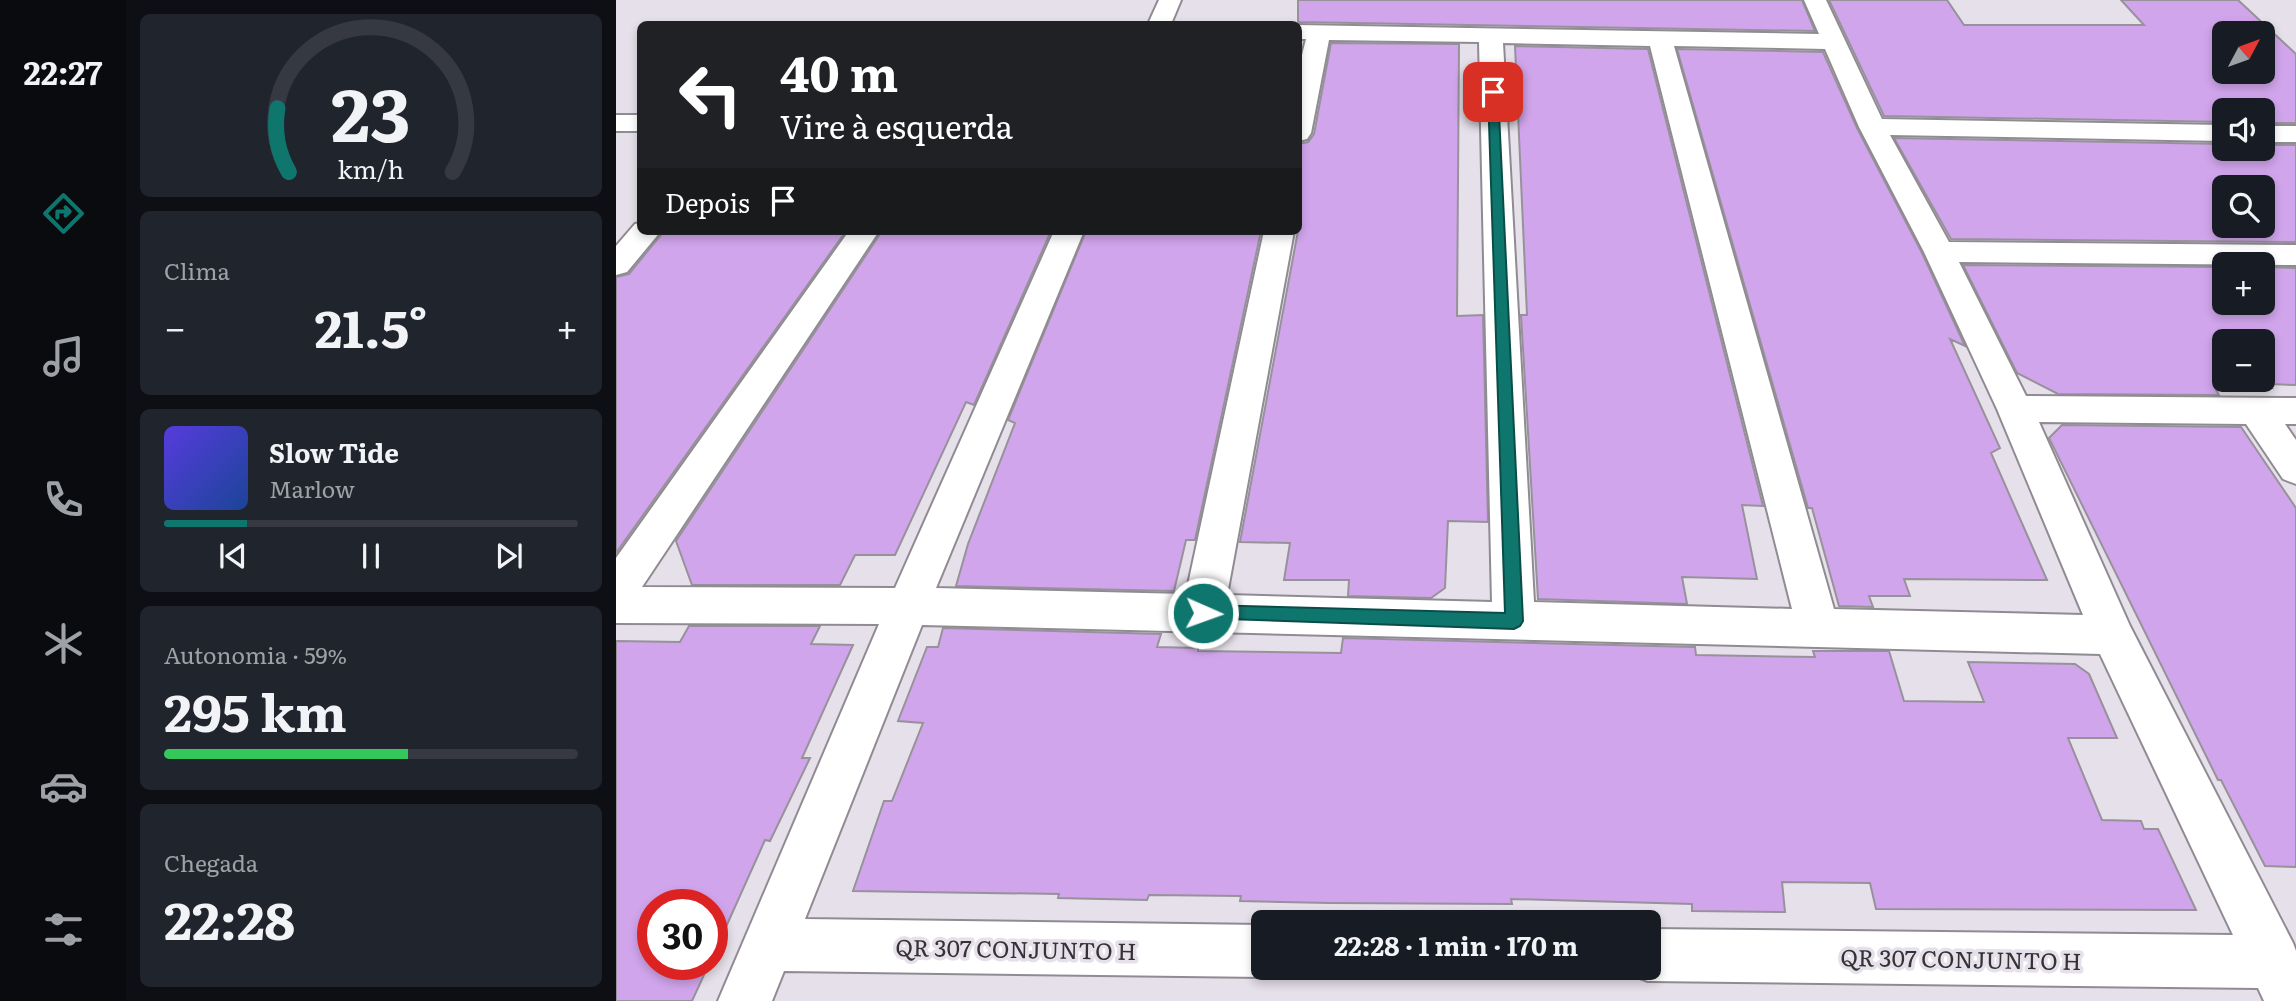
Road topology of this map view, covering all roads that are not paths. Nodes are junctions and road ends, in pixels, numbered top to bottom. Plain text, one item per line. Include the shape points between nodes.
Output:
1 (1170, 0) edge
2 (1815, 0) edge
3 (1161, 21) edge
4 (1309, 32) edge
5 (1491, 36) junction
6 (1660, 39) junction
7 (1836, 43) junction
8 (1302, 96) edge
9 (616, 123) edge
10 (637, 123) edge
11 (1872, 127) junction
12 (2212, 133) edge
13 (2275, 134) edge
14 (2296, 134) edge
15 (642, 235) edge
16 (861, 235) edge
17 (1067, 235) edge
18 (1278, 235) edge
19 (1939, 252) junction
20 (2296, 255) edge
21 (616, 265) edge
22 (2015, 409) junction
23 (2256, 411) junction
24 (2296, 411) edge
25 (2296, 469) edge
26 (616, 591) edge
27 (616, 605) edge
28 (908, 606) junction
29 (1203, 613) junction
30 (1514, 621) junction
31 (1818, 628) junction
32 (2113, 635) junction
33 (769, 945) junction
34 (1251, 951) edge
35 (1661, 956) edge
36 (2283, 981) edge
37 (745, 1001) edge

1 - 3 street
2 - 7 street
4 - 5 street
4 - 8 street
5 - 6 street
5 - 30 street
6 - 7 street
6 - 31 street
7 - 11 street
9 - 10 street
11 - 12 street
11 - 19 street
13 - 14 street
15 - 21 street
16 - 26 street
17 - 28 street
18 - 29 street
19 - 20 street
19 - 22 street
22 - 23 street
22 - 32 street
23 - 24 street
23 - 25 street
27 - 28 street
28 - 29 street
28 - 33 street
29 - 30 street
30 - 31 street
31 - 32 street
32 - 36 street
33 - 34 street, QR 307 CONJUNTO H
33 - 37 street
35 - 36 street, QR 307 CONJUNTO H

